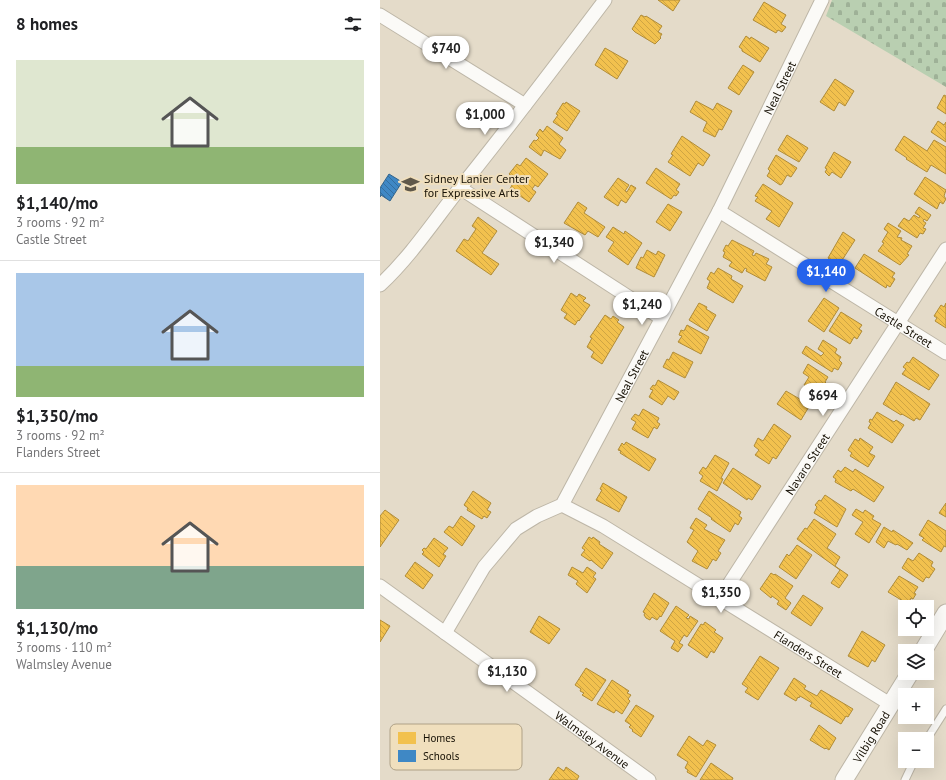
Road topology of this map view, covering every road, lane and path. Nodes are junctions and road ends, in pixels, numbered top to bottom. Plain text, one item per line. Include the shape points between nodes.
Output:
1 (604, 0) edge
2 (822, 0) edge
3 (380, 14) edge
4 (526, 105) junction
5 (460, 188) junction
6 (719, 211) junction
7 (946, 249) edge
8 (380, 285) edge
9 (661, 318) junction
10 (898, 323) junction
11 (946, 353) edge
12 (562, 505) junction
13 (380, 586) edge
14 (720, 598) junction
15 (946, 613) edge
16 (445, 632) junction
17 (927, 644) edge
18 (905, 680) edge
19 (890, 704) junction
20 (946, 709) edge
21 (931, 732) edge
22 (911, 768) edge
23 (649, 780) edge
24 (844, 780) edge
25 (905, 780) edge

1 - 4 street
2 - 6 street, Neal Street
3 - 4 street
4 - 5 street
5 - 8 street via 400,264
5 - 9 street
6 - 9 street, Neal Street
6 - 10 street, Castle Street
7 - 10 street, Navaro Street
9 - 12 street, Neal Street
10 - 11 street, Castle Street
10 - 14 street, Navaro Street
12 - 14 street, Flanders Street via 603,526
12 - 16 street via 516,529 484,568
13 - 16 street, Walmsley Avenue
14 - 19 street, Flanders Street
15 - 17 street
16 - 23 street, Walmsley Avenue
18 - 19 street, Vilbig Road
19 - 24 street, Vilbig Road
20 - 21 lane
22 - 25 lane

